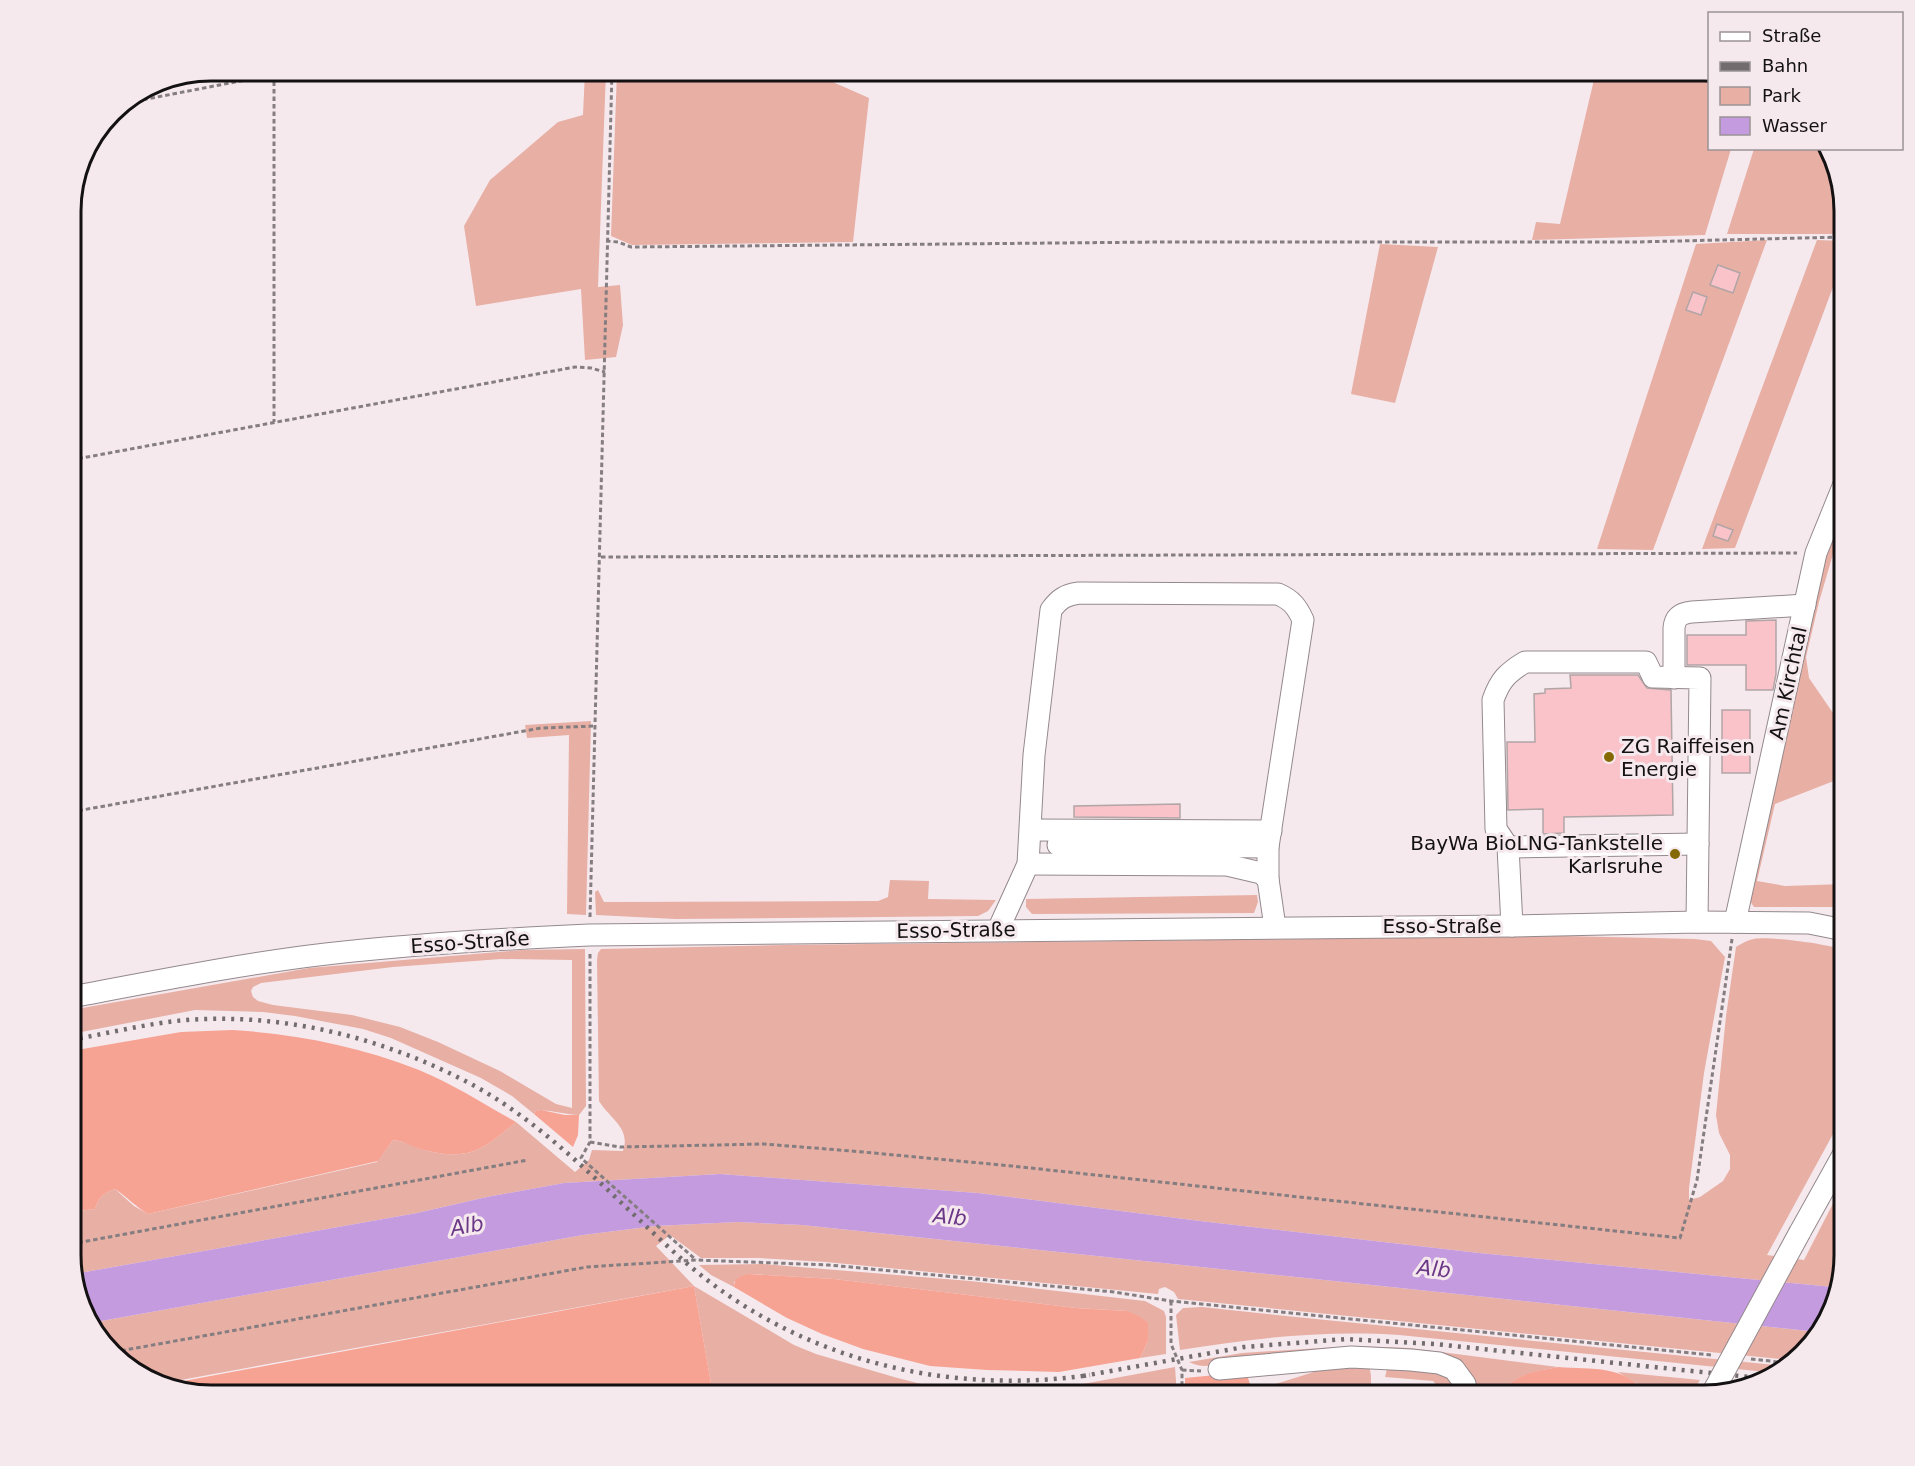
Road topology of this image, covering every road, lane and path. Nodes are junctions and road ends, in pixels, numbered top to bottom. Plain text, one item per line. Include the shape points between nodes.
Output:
1 (238, 81) edge
2 (274, 81) edge
3 (612, 81) edge
4 (144, 100) edge
5 (1834, 237) edge
6 (606, 241) junction
7 (605, 372) junction
8 (274, 422) junction
9 (81, 458) edge
10 (1834, 510) edge
11 (1816, 553) junction
12 (601, 558) junction
13 (1805, 605) junction
14 (1674, 678) junction
15 (596, 726) junction
16 (81, 810) edge
17 (1270, 839) junction
18 (1698, 844) junction
19 (1030, 846) junction
20 (1508, 847) junction
21 (1268, 879) junction
22 (1697, 922) junction
23 (1735, 922) junction
24 (1512, 926) junction
25 (1275, 927) junction
26 (1834, 928) edge
27 (998, 930) junction
28 (589, 935) junction
29 (81, 995) edge
30 (590, 1142) junction
31 (528, 1160) dead end
32 (1834, 1172) edge
33 (81, 1242) edge
34 (696, 1260) junction
35 (1171, 1301) junction
36 (122, 1350) edge
37 (1712, 1355) dead end
38 (1748, 1359) dead end
39 (1777, 1362) edge
40 (1219, 1369) dead end
41 (1717, 1384) edge
42 (1182, 1385) edge
43 (1465, 1385) edge

1 - 4 path
2 - 8 path
3 - 6 path
5 - 6 path via 1625,242 631,247
6 - 7 path
7 - 8 path via 575,367
7 - 12 path
8 - 9 path
10 - 11 street, Am Kirchtal
11 - 12 path
11 - 13 street, Am Kirchtal
12 - 15 path
13 - 14 street via 1678,616 1674,621
13 - 23 street, Am Kirchtal
14 - 18 street via 1700,678
14 - 20 street via 1653,677 1646,662 1525,662 1511,670 1498,685 1493,700 1496,829
15 - 16 path via 541,728
15 - 28 path
17 - 19 street
17 - 19 street via 1303,620 1297,606 1278,594 1079,593 1067,595 1051,610 1034,754
17 - 21 street
18 - 20 street
18 - 22 street
19 - 21 street via 1227,865 1261,873
19 - 27 street
20 - 24 street
21 - 25 street
22 - 23 street, Esso-Straße
22 - 24 street, Esso-Straße
23 - 26 street, Esso-Straße via 1809,923
23 - 30 path via 1697,1180 1680,1238 852,1151 764,1144 620,1147
24 - 25 street, Esso-Straße
25 - 27 street, Esso-Straße
27 - 28 street, Esso-Straße
28 - 29 street, Esso-Straße via 326,954
28 - 30 path
30 - 34 path via 581,1158
31 - 33 path
32 - 41 street, bridge
34 - 35 path via 830,1265
34 - 36 path via 587,1267
35 - 37 path
35 - 42 path via 1171,1344 1182,1370
38 - 39 path
40 - 43 street via 1351,1357 1411,1360 1454,1369

